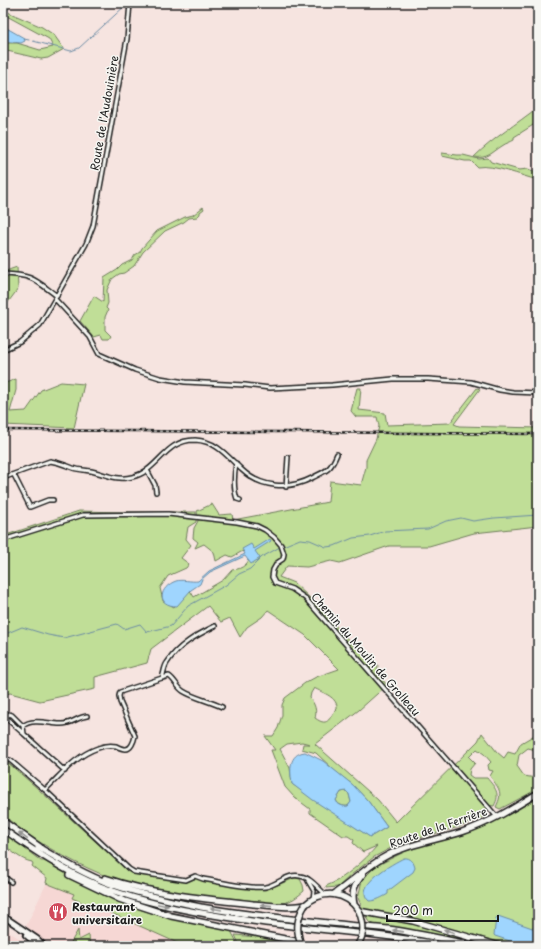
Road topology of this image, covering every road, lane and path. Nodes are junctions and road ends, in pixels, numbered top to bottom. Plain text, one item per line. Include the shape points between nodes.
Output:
1 (130, 3) edge
2 (3, 274) edge
3 (56, 297) junction
4 (3, 350) edge
5 (538, 393) edge
6 (337, 454) dead end
7 (288, 457) dead end
8 (236, 464) junction
9 (147, 470) junction
10 (14, 475) junction
11 (3, 478) edge
12 (286, 486) junction
13 (156, 492) dead end
14 (53, 500) dead end
15 (240, 500) dead end
16 (3, 540) edge
17 (215, 626) dead end
18 (162, 678) junction
19 (222, 706) dead end
20 (87, 716) dead end
21 (23, 726) junction
22 (24, 734) junction
23 (3, 760) edge
24 (65, 771) junction
25 (45, 790) junction
26 (538, 793) edge
27 (497, 817) junction
28 (3, 821) edge
29 (3, 829) edge
30 (38, 847) junction
31 (61, 868) junction
32 (366, 870) junction
33 (3, 876) edge
34 (306, 878) junction
35 (10, 882) dead end
36 (325, 894) junction
37 (334, 894) junction
38 (313, 899) junction
39 (354, 904) junction
40 (305, 905) junction
41 (360, 911) junction
42 (3, 918) edge
43 (338, 928) junction
44 (302, 944) edge
45 (39, 946) edge
46 (44, 946) edge
47 (357, 946) edge
48 (449, 946) edge
49 (477, 946) edge
50 (500, 946) edge

1 - 3 street, Route de l'Audouinière via 127,39 92,226 86,244
2 - 3 street via 34,278
3 - 4 street, Route de l'Audouinière via 40,325 20,342
3 - 5 street via 90,337 99,354 154,376 185,382 270,388 428,379 471,382 500,390
6 - 12 street via 328,470 306,481
7 - 12 street
8 - 9 street via 214,444 204,440 189,440 173,445
8 - 12 street via 256,479
8 - 15 street via 236,495
9 - 10 street via 132,477 114,478 50,461
9 - 13 street
10 - 11 street
10 - 14 street via 30,507
16 - 27 street, Chemin du Moulin de Grolleau via 83,515 168,514 248,524 265,530 282,547 284,554 283,559 273,570 272,577 275,583 292,589 305,598
17 - 18 street via 188,640 167,663
18 - 19 street via 169,676 187,694
18 - 24 street via 120,692 120,702 135,736 131,745 125,750 108,746 90,751 76,759
20 - 21 street via 70,723 31,723
21 - 22 street
21 - 22 street via 12,714 7,716 7,719
22 - 24 street
23 - 25 street via 10,760
24 - 25 street
25 - 34 street via 134,872 186,880 195,876 258,888 268,887 294,876
26 - 27 main road, Route de la Ferrière
27 - 32 main road, Route de la Ferrière via 462,832 397,851 380,859
30 -> 28 main road
29 - 31 main road
40 -> 30 main road via 292,907 232,902 139,887 97,875
43 -> 30 main road via 224,911 153,897 86,874
31 -> 43 main road via 100,886 156,904 260,922
31 - 44 main road via 65,873 103,892 142,908
32 - 37 main road, Route de la Ferrière
32 - 39 main road, Route de la Ferrière via 354,887
33 - 35 street
34 - 36 street
34 - 38 street via 314,891
36 - 37 main road
36 - 38 main road
37 - 39 main road
38 - 40 main road
39 - 41 main road
40 - 44 main road, bridge via 298,919 298,932
41 - 47 main road, bridge via 363,932
50 -> 41 main road via 431,926
42 - 45 main road
42 - 46 main road
43 - 48 main road
49 -> 43 main road via 417,933

